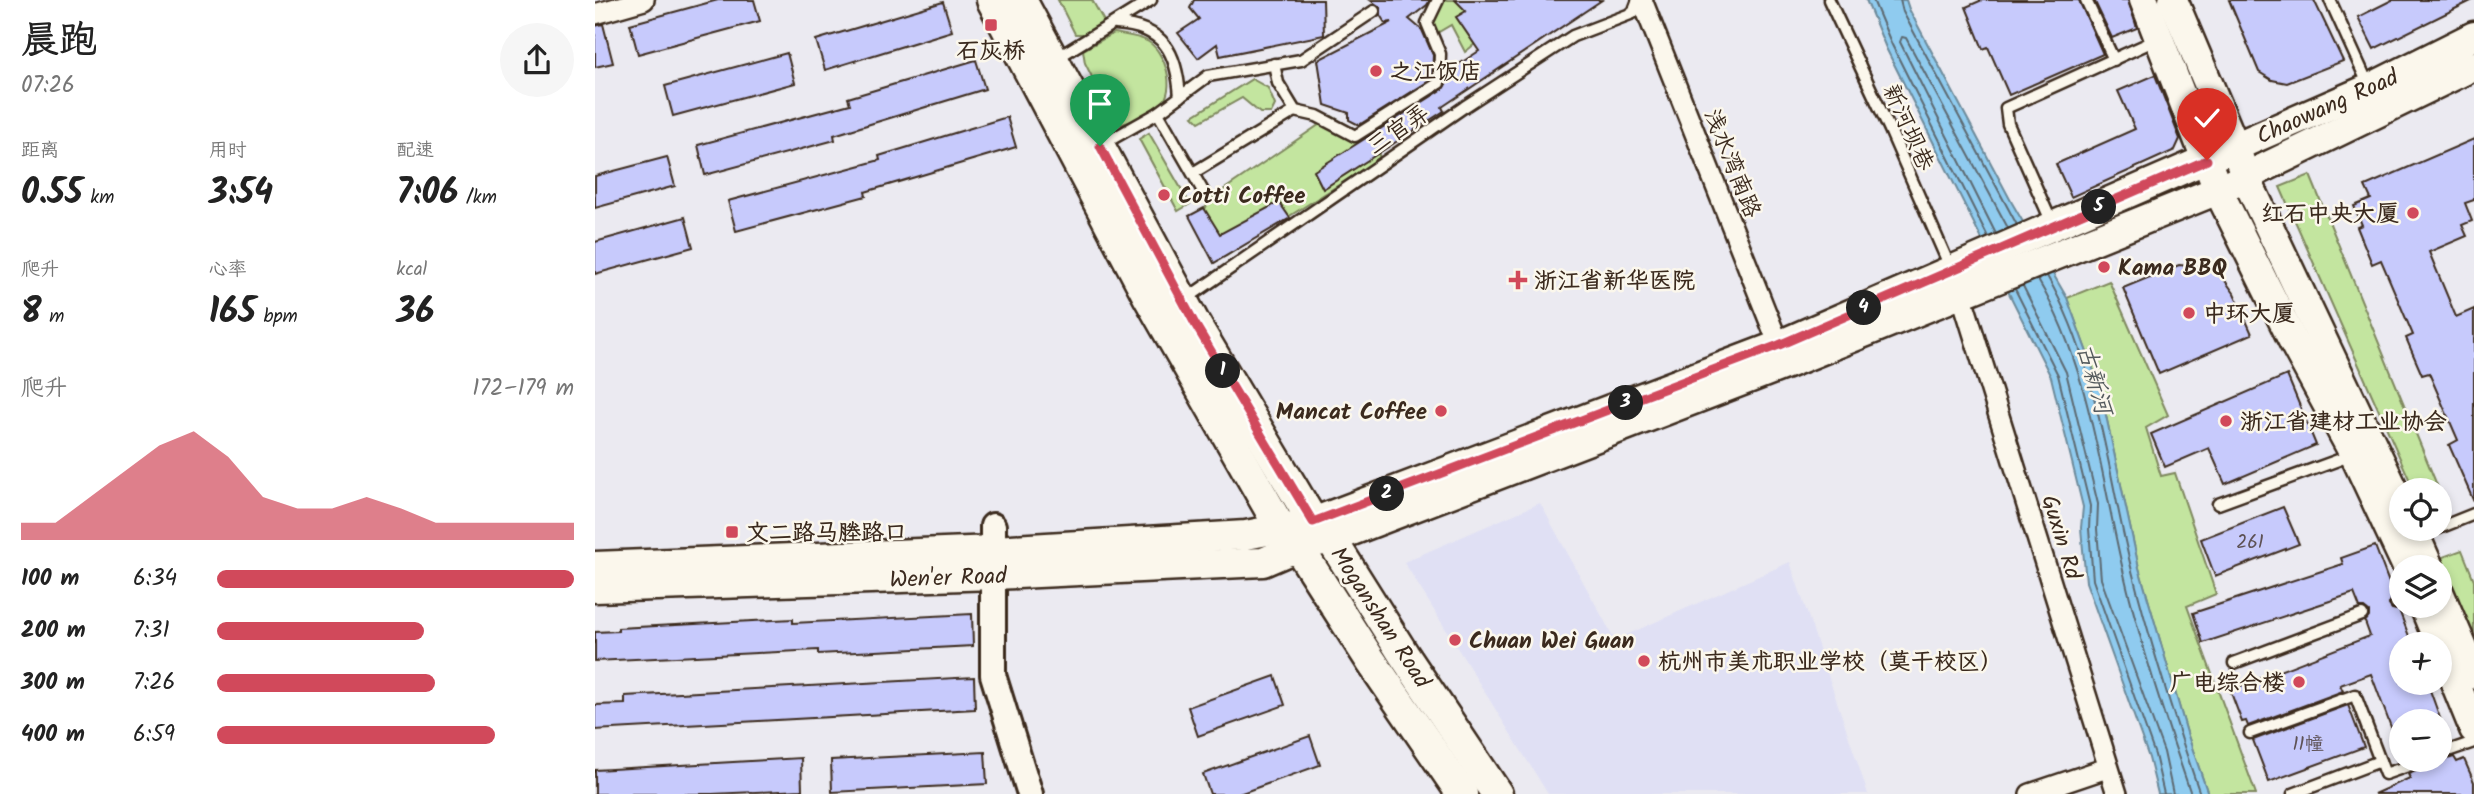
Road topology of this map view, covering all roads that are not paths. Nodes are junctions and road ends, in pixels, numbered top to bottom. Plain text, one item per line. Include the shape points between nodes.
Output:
1 (644, 0) edge
2 (992, 0) edge
3 (1021, 0) edge
4 (1151, 0) edge
5 (1438, 0) edge
6 (1640, 0) edge
7 (1829, 0) edge
8 (2086, 0) edge
9 (2144, 0) edge
10 (2173, 0) edge
11 (2330, 0) edge
12 (1374, 11) dead end
13 (595, 14) edge
14 (1115, 24) junction
15 (2474, 36) edge
16 (2159, 38) junction
17 (1053, 60) junction
18 (2113, 60) junction
19 (1275, 64) junction
20 (2474, 65) edge
21 (2370, 88) junction
22 (1180, 97) junction
23 (1295, 111) junction
24 (1158, 113) junction
25 (1100, 146) junction
26 (2235, 147) junction
27 (2207, 160) junction
28 (1193, 173) junction
29 (2246, 178) junction
30 (2218, 190) junction
31 (1204, 193) dead end
32 (2045, 231) junction
33 (1986, 269) junction
34 (1956, 282) junction
35 (1183, 301) junction
36 (1779, 345) junction
37 (2354, 454) junction
38 (2389, 480) edge
39 (2218, 505) dead end
40 (2474, 514) edge
41 (2452, 522) edge
42 (1306, 534) junction
43 (994, 550) junction
44 (2401, 555) edge
45 (595, 566) edge
46 (595, 588) edge
47 (2362, 615) dead end
48 (2415, 618) edge
49 (2450, 618) edge
50 (2234, 663) dead end
51 (2474, 674) edge
52 (2474, 729) edge
53 (2250, 733) dead end
54 (2474, 742) edge
55 (2452, 750) edge
56 (2380, 761) junction
57 (2107, 768) junction
58 (2391, 772) edge
59 (1030, 794) edge
60 (1462, 794) edge
61 (1497, 794) edge
62 (2030, 794) edge
63 (2117, 794) edge
64 (2293, 794) edge

1 - 13 street
2 - 42 main road, Moganshan Road via 1148,296
3 - 17 main road, Moganshan Road
4 - 14 lane
5 - 23 lane via 1426,23 1440,54 1439,83 1355,136 1317,116
6 - 35 lane, 三官弄 via 1633,13 1573,36 1464,107
6 - 36 street, 浅水湾南路
7 - 34 lane, 新河坝巷
8 - 18 lane
9 - 16 main road
10 - 26 main road
11 - 21 lane
12 - 19 lane via 1301,60
14 - 17 lane
14 - 22 lane via 1148,29 1163,42 1179,77
15 - 21 main road, Chaowang Road
16 - 18 lane
16 - 27 main road
17 - 25 main road, Moganshan Road
18 - 32 lane via 2006,108
19 - 22 lane via 1208,76
19 - 23 lane via 1277,83
20 - 29 main road, Chaowang Road
21 - 26 main road, Chaowang Road
22 - 24 lane
23 - 28 lane
24 - 25 lane
24 - 28 lane
25 - 35 main road, Moganshan Road
26 - 27 main road, Chaowang Road
26 - 29 main road
27 - 30 main road
27 - 32 main road, Chaowang Road
28 - 31 lane
29 - 30 main road, Chaowang Road
29 - 38 main road
30 - 33 main road, Chaowang Road via 2054,257
30 - 37 main road
32 - 33 main road, Chaowang Road
33 - 34 main road, Chaowang Road
34 - 36 main road, Chaowang Road
34 - 42 main road, Chaowang Road via 1787,364
34 - 57 street, Guxin Rd
35 - 42 main road, Moganshan Road
36 - 42 main road, Chaowang Road
37 - 39 lane
37 - 44 main road
40 - 41 lane
42 - 43 main road, Wen'er Road via 1263,562
42 - 60 main road, Moganshan Road via 1371,661
42 - 61 main road, Moganshan Road via 1404,655
43 - 45 main road, Wen'er Road
43 - 46 main road, Wen'er Road
43 - 59 street via 993,675
47 - 50 lane
48 - 52 main road
49 - 51 main road
53 - 56 lane via 2355,695
54 - 55 lane
56 - 58 lane via 2385,774
56 - 64 lane
57 - 62 street
57 - 63 street, Guxin Rd

